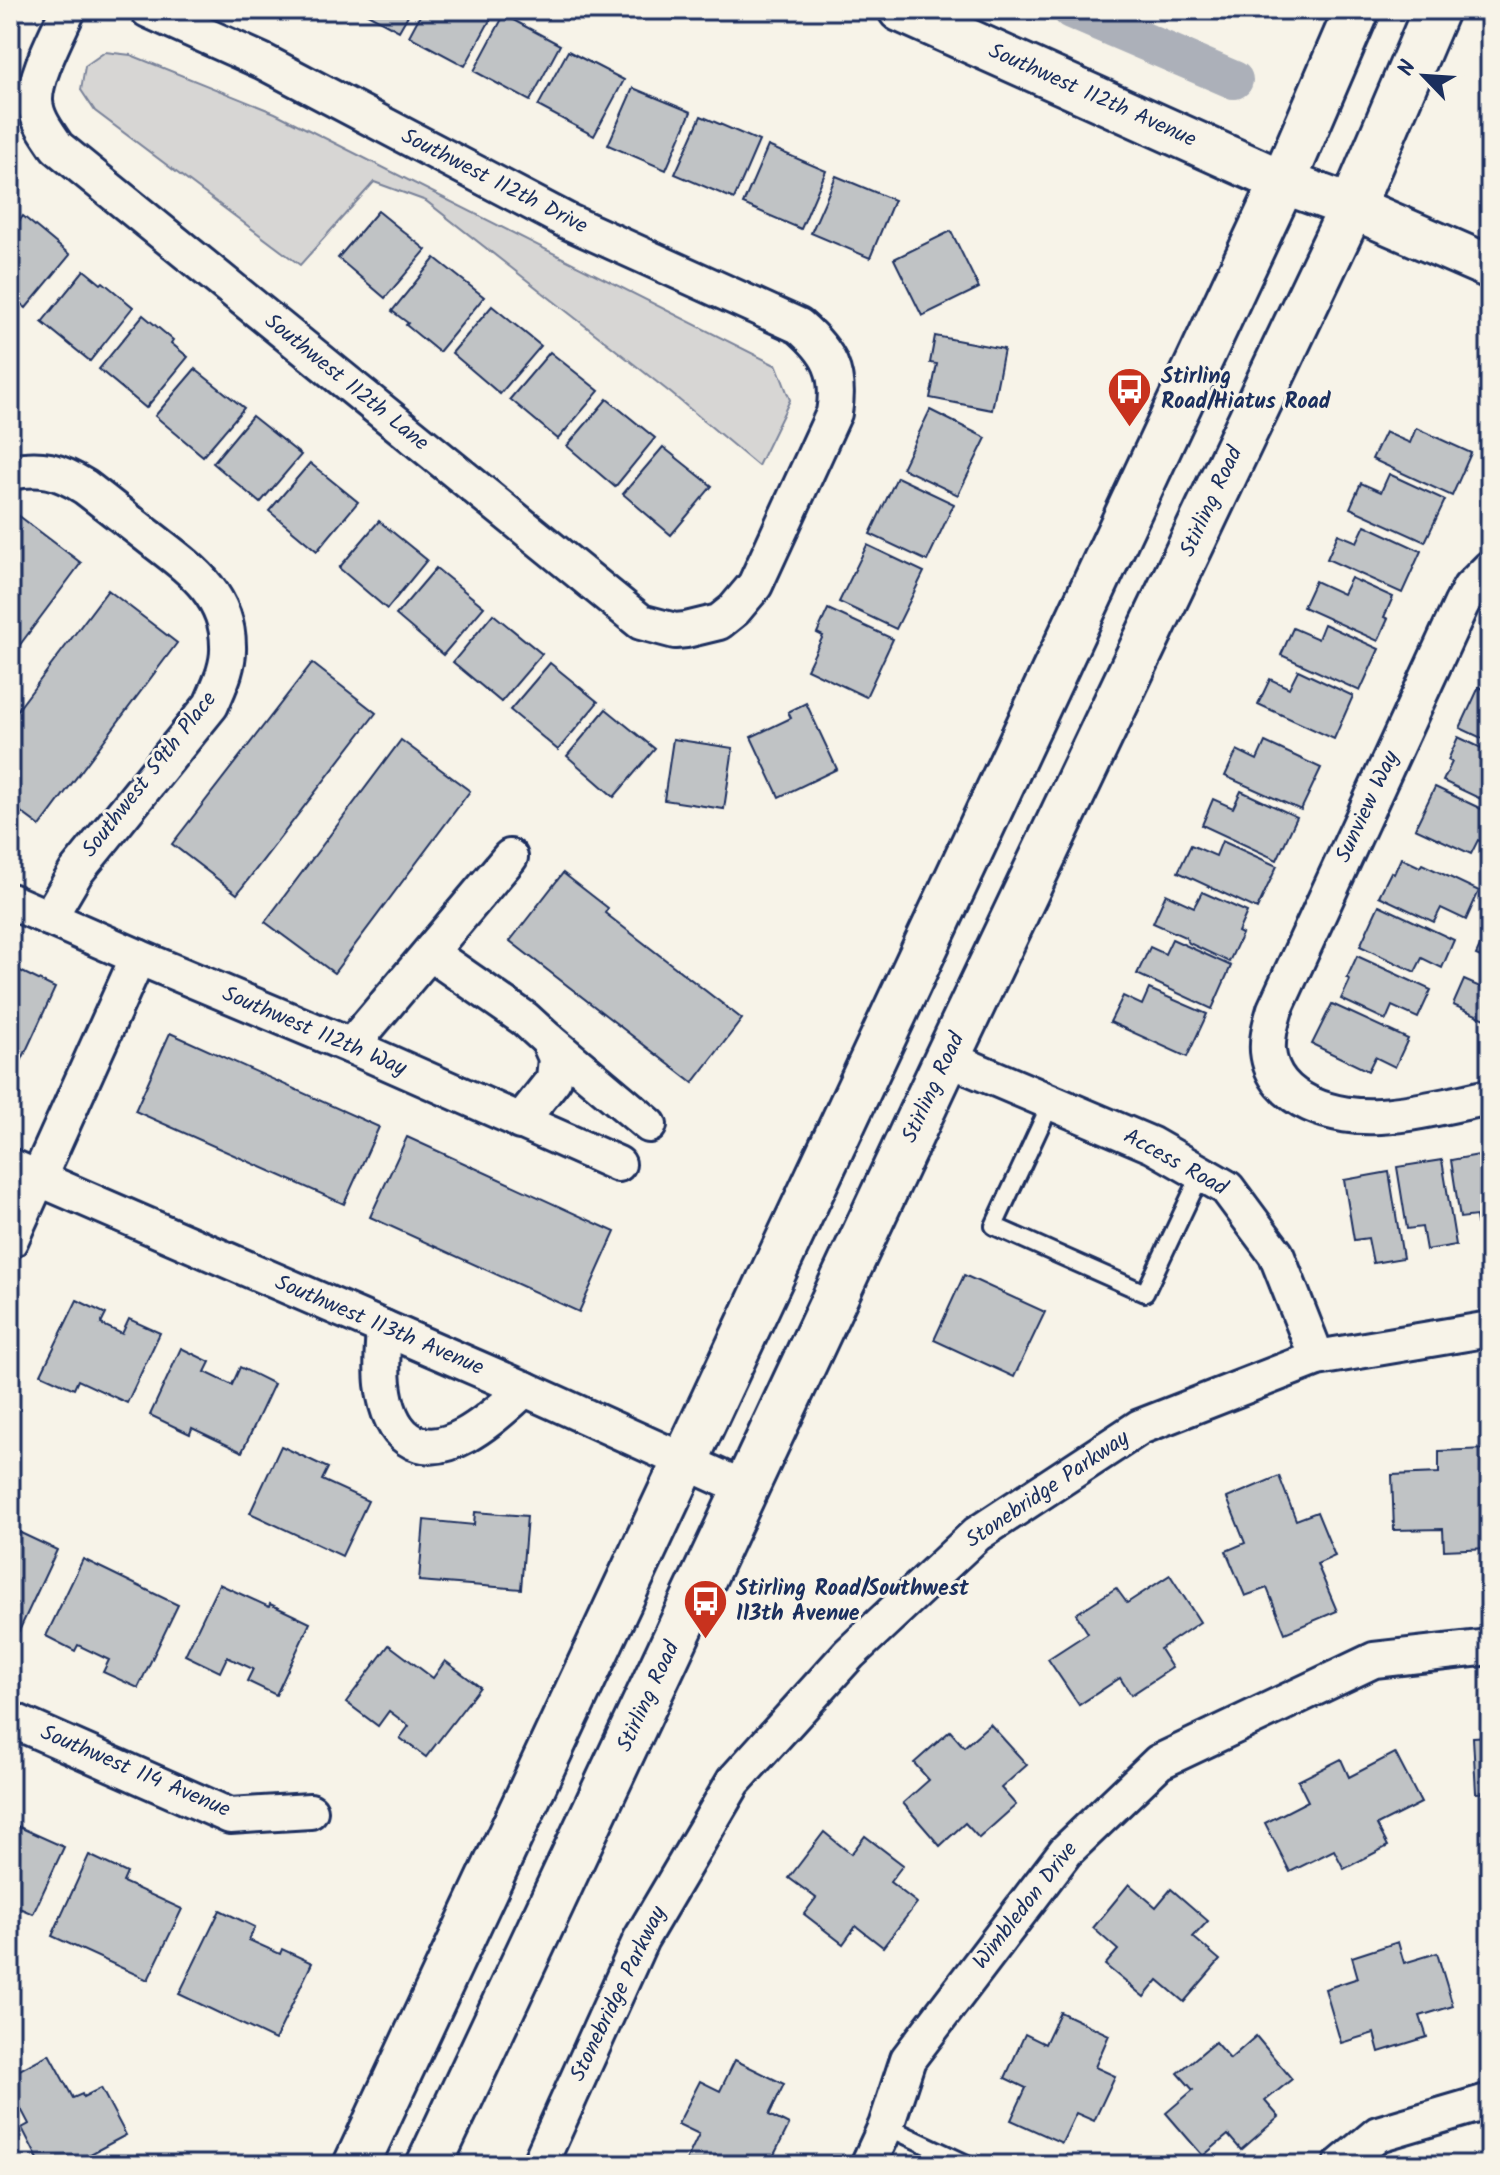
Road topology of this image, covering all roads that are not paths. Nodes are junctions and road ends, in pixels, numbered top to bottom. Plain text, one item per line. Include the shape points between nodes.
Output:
1 (68, 10) edge
2 (148, 10) edge
3 (900, 10) edge
4 (1357, 10) edge
5 (1436, 10) edge
6 (1283, 182) junction
7 (1352, 207) junction
8 (1490, 267) edge
9 (18, 471) edge
10 (1490, 568) edge
11 (686, 630) joint
12 (510, 857) dead end
13 (10, 901) edge
14 (49, 918) junction
15 (430, 953) junction
16 (138, 957) junction
17 (548, 1040) junction
18 (351, 1046) junction
19 (947, 1058) junction
20 (1490, 1097) edge
21 (1051, 1103) junction
22 (520, 1122) junction
23 (649, 1125) dead end
24 (618, 1164) dead end
25 (24, 1172) edge
26 (1201, 1174) junction
27 (10, 1241) edge
28 (384, 1328) junction
29 (1490, 1329) edge
30 (1317, 1358) junction
31 (525, 1389) junction
32 (684, 1461) junction
33 (746, 1489) junction
34 (1490, 1647) edge
35 (10, 1719) edge
36 (310, 1811) dead end
37 (1490, 2101) edge
38 (886, 2126) junction
39 (356, 2165) edge
40 (429, 2165) edge
41 (539, 2165) edge
42 (868, 2165) edge
43 (969, 2165) edge
44 (1341, 2165) edge

1 - 11 street, Southwest 112th Lane via 35,100 41,124 57,147 610,599 641,622
2 - 11 street, Southwest 112th Drive via 264,62 569,222 799,326 815,340 831,363 837,395 834,413 755,585 719,622
3 - 6 street, Southwest 112th Avenue
4 - 6 main road
5 - 7 main road, Stirling Road
6 - 7 street, Southwest 112th Avenue
6 - 32 main road
7 - 8 street, Southwest 112th Avenue
7 - 19 main road, Stirling Road
9 - 14 street, Southwest 59th Place via 46,469 66,475 198,575 215,597 229,647 211,705 76,872
10 - 20 street, Sunview Way via 1461,605 1275,1009 1268,1054 1278,1078 1295,1097 1349,1116 1380,1116
12 - 15 street
13 - 14 street, Southwest 112th Way
14 - 16 street, Southwest 112th Way
15 - 17 street
15 - 18 street
16 - 18 street, Southwest 112th Way
16 - 25 street
17 - 22 street via 556,1058 554,1079
17 - 23 street
18 - 22 street, Southwest 112th Way
19 - 21 street, Access Road
19 - 33 main road, Stirling Road
21 - 26 street, Access Road via 1152,1145
21 - 26 lane via 994,1226 1145,1293
22 - 24 street, Southwest 112th Way
25 - 27 street
25 - 28 street, Southwest 113th Avenue
26 - 30 street, Access Road via 1227,1188 1276,1254
28 - 31 street, Southwest 113th Avenue
28 - 31 street via 383,1387 390,1412 409,1441 420,1446 439,1446 466,1435
29 - 30 street, Stonebridge Parkway
30 - 41 street, Stonebridge Parkway via 1140,1427 977,1534 849,1654 734,1781 641,1939
31 - 32 street, Southwest 113th Avenue
32 - 33 street, Southwest 113th Avenue
32 - 39 main road
33 - 40 main road, Stirling Road
34 - 38 street, Wimbledon Drive via 1374,1660 1159,1762 1066,1851 908,2059
35 - 36 street, Southwest 114 Avenue via 230,1816
37 - 44 street via 1378,2134
38 - 42 street, Wimbledon Drive
38 - 43 lane

